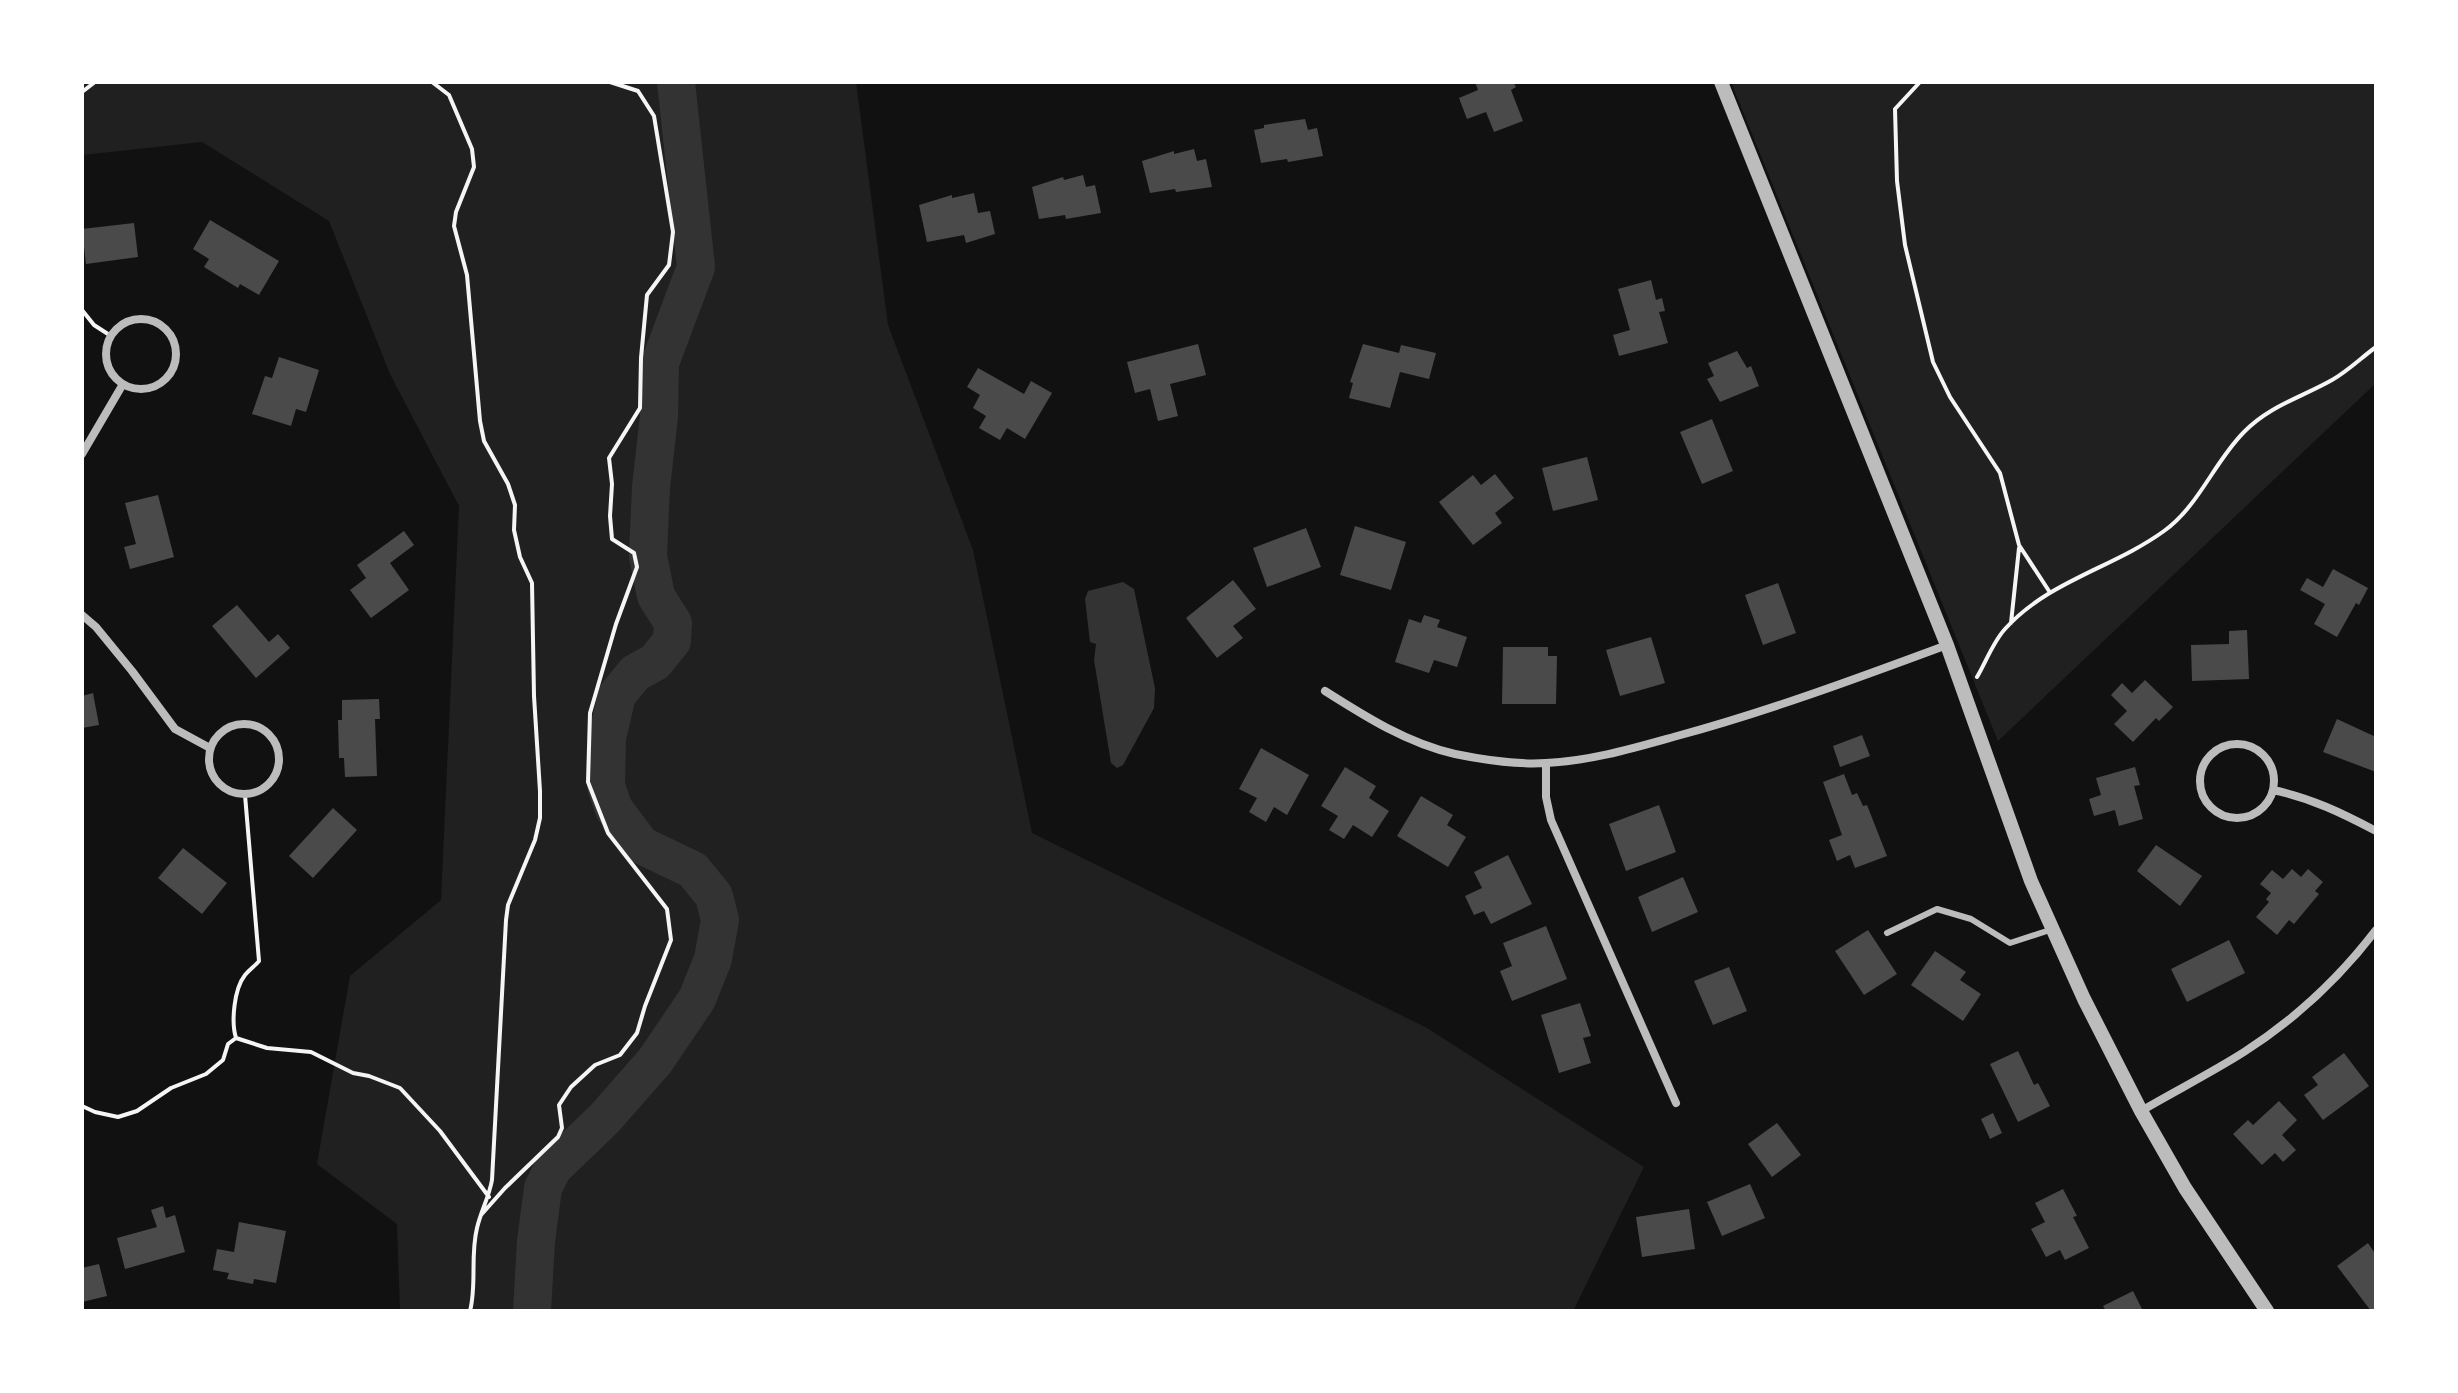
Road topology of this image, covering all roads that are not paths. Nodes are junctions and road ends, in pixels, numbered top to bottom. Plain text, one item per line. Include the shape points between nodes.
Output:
1 (1721, 82) edge
2 (123, 384) junction
3 (82, 454) edge
4 (82, 615) edge
5 (1947, 645) junction
6 (1325, 691) dead end
7 (210, 748) junction
8 (1546, 763) junction
9 (2273, 790) junction
10 (2376, 831) edge
11 (2053, 929) junction
12 (2376, 930) edge
13 (1887, 933) dead end
14 (1676, 1103) dead end
15 (2141, 1111) junction
16 (2267, 1311) edge

1 - 5 street
2 - 2 street via 144,389 172,373 175,343 166,329 139,319 111,336 107,359
2 - 3 street
4 - 7 street via 175,729
5 - 8 street via 1720,724 1613,754
5 - 11 street
6 - 8 street via 1416,742 1502,762
7 - 7 street via 212,776 225,789 245,795 258,792 278,769 279,752 260,727 231,725
8 - 14 street via 1546,797 1560,844
9 - 9 street via 2259,812 2225,816 2203,797 2203,766 2226,746 2256,749 2273,771
9 - 10 street via 2314,801
11 - 13 lane via 2010,943 1971,919 1937,909
11 - 15 street
12 - 15 street via 2290,1019
15 - 16 street

